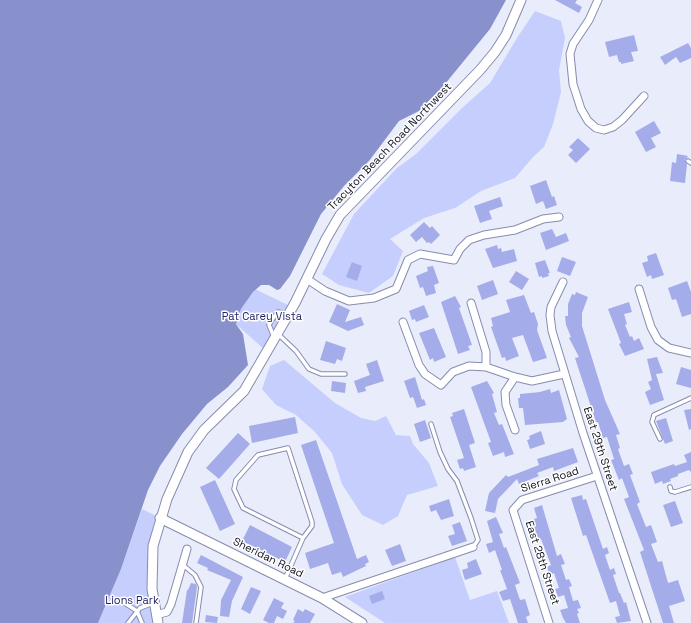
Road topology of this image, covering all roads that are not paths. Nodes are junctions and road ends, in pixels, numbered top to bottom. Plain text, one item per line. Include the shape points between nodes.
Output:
1 (521, 0) edge
2 (598, 0) edge
3 (644, 96) dead end
4 (559, 217) dead end
5 (307, 279) junction
6 (563, 282) dead end
7 (639, 290) dead end
8 (471, 303) dead end
9 (403, 322) dead end
10 (276, 335) junction
11 (691, 353) edge
12 (486, 367) junction
13 (345, 374) dead end
14 (564, 374) junction
15 (515, 377) junction
16 (691, 398) edge
17 (431, 424) dead end
18 (515, 430) dead end
19 (660, 439) dead end
20 (597, 476) junction
21 (670, 487) dead end
22 (691, 487) edge
23 (513, 510) joint
24 (160, 518) junction
25 (303, 538) junction
26 (473, 547) joint
27 (187, 549) dead end
28 (182, 565) junction
29 (285, 580) junction
30 (322, 598) junction
31 (123, 602) dead end
32 (154, 603) junction
33 (137, 611) junction
34 (157, 619) edge
35 (128, 623) edge
36 (142, 623) edge
37 (196, 623) edge
38 (362, 623) edge
39 (549, 623) edge
40 (647, 623) edge

1 - 5 main road, Tracyton Beach Road Northwest via 506,35 480,70 340,215
2 - 3 street via 570,54 573,84 580,109 588,121 596,128 604,130 622,120
4 - 5 street via 469,240 454,260 420,254 408,260 396,289 374,298 349,301 325,291
5 - 10 main road, Tracyton Beach Road Northwest
6 - 14 street, East 29th Street via 551,307 550,315
7 - 11 street via 658,340 669,348
8 - 12 street via 486,352
9 - 12 street via 419,365 425,374 440,385 453,372 469,366
10 - 13 lane via 296,350 309,369 321,374
10 - 24 main road, Tracyton Beach Road Northwest via 244,391 204,430 188,452
12 - 15 street
14 - 15 street via 532,381
14 - 20 street, East 29th Street
15 - 18 street via 505,392 506,405
16 - 19 lane via 654,415 652,422
17 - 26 lane via 448,470 457,481 467,505 478,540
20 - 23 street, Sierra Road via 522,500
20 - 40 street, East 29th Street
21 - 22 lane via 675,492
23 - 39 street, East 28th Street
24 - 29 main road, Sheridan Road
24 - 32 main road, Tracyton Beach Road Northwest via 152,556
25 - 25 lane via 241,506 234,485 258,455 288,448 312,522
25 - 29 lane
26 - 30 street
27 - 28 street
28 - 34 street via 169,608
28 - 37 lane via 195,575 201,587
29 - 30 main road, Sheridan Road
30 - 38 main road, Sheridan Road
31 - 33 lane
32 - 33 lane
32 - 34 main road, Tracyton Beach Road Northwest
33 - 35 lane
33 - 36 lane

